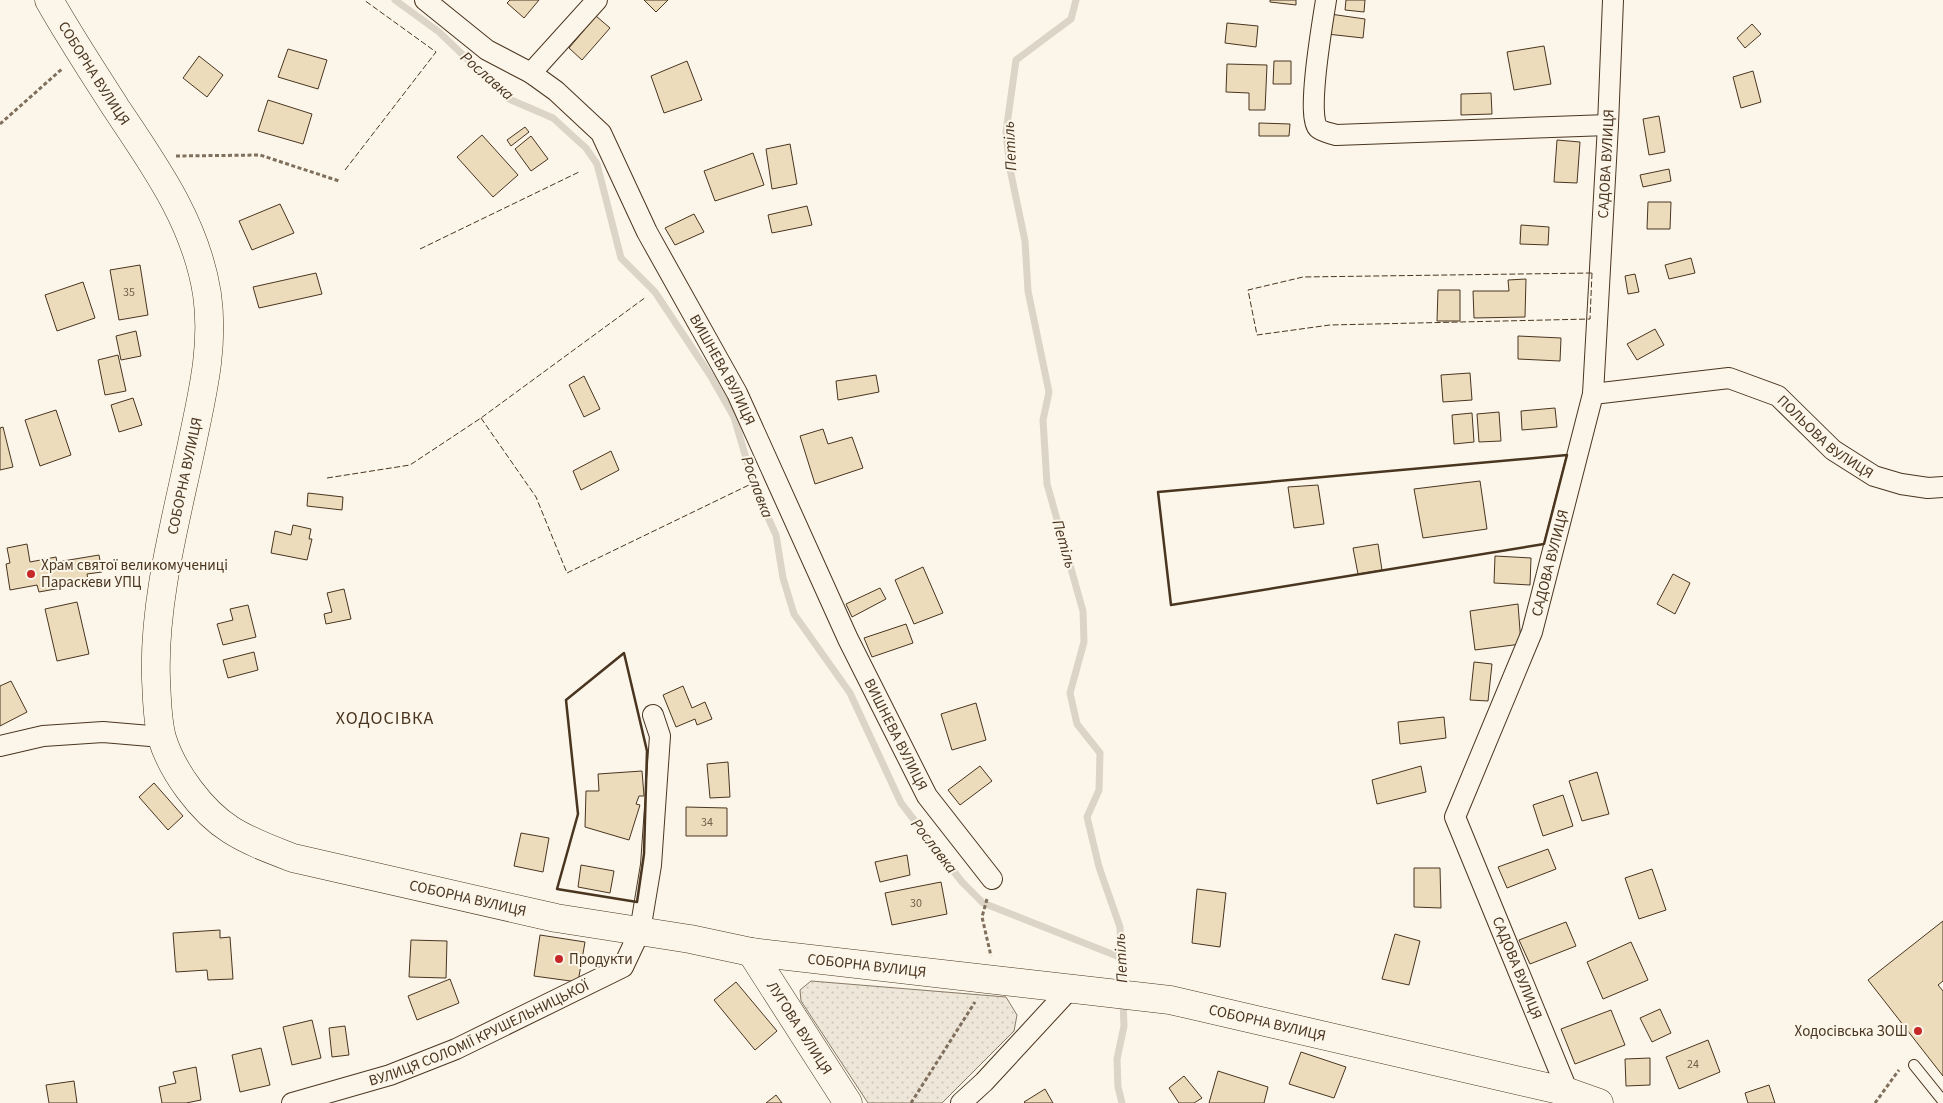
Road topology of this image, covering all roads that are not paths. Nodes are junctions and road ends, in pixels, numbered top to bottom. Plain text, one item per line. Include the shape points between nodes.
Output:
1 (49, 0) edge
2 (425, 0) edge
3 (597, 0) edge
4 (1326, 0) edge
5 (1613, 0) edge
6 (531, 72) junction
7 (1608, 125) junction
8 (1593, 394) junction
9 (1943, 487) edge
10 (653, 715) dead end
11 (162, 737) junction
12 (0, 746) edge
13 (992, 879) dead end
14 (640, 931) junction
15 (751, 952) junction
16 (1077, 990) junction
17 (1914, 1065) road end
18 (1568, 1092) junction
19 (1943, 1101) edge
20 (292, 1103) edge
21 (848, 1103) edge
22 (961, 1103) edge
23 (1599, 1103) edge

1 - 11 street, СОБОРНА ВУЛИЦЯ via 180,210 194,239 203,276 209,321 207,370 159,614 156,662
2 - 6 street, ВИШНЕВА ВУЛИЦЯ via 487,50
3 - 6 street
4 - 7 street via 1313,116 1317,127 1327,132 1336,135
5 - 7 street, САДОВА ВУЛИЦЯ
6 - 13 street, ВИШНЕВА ВУЛИЦЯ via 601,133 647,232 737,393 848,639 927,796
7 - 8 street, САДОВА ВУЛИЦЯ
8 - 9 street, ПОЛЬОВА ВУЛИЦЯ via 1729,378 1778,396 1833,450 1874,476 1901,484
8 - 18 street, САДОВА ВУЛИЦЯ via 1532,632 1454,817
10 - 14 street, ВУЛИЦЯ СОЛОМІЇ КРУШЕЛЬНИЦЬКОЇ via 660,736 651,865
11 - 12 street via 103,732 43,736
11 - 14 street, СОБОРНА ВУЛИЦЯ via 175,767 201,805 231,830 260,845 293,858 556,918
14 - 15 street, СОБОРНА ВУЛИЦЯ
14 - 20 street, ВУЛИЦЯ СОЛОМІЇ КРУШЕЛЬНИЦЬКОЇ via 624,967 456,1049 390,1075
15 - 16 street, СОБОРНА ВУЛИЦЯ
15 - 21 street, ЛУГОВА ВУЛИЦЯ
16 - 18 street, СОБОРНА ВУЛИЦЯ via 1170,1000
16 - 22 street
17 - 19 lane
18 - 23 street, СОБОРНА ВУЛИЦЯ

